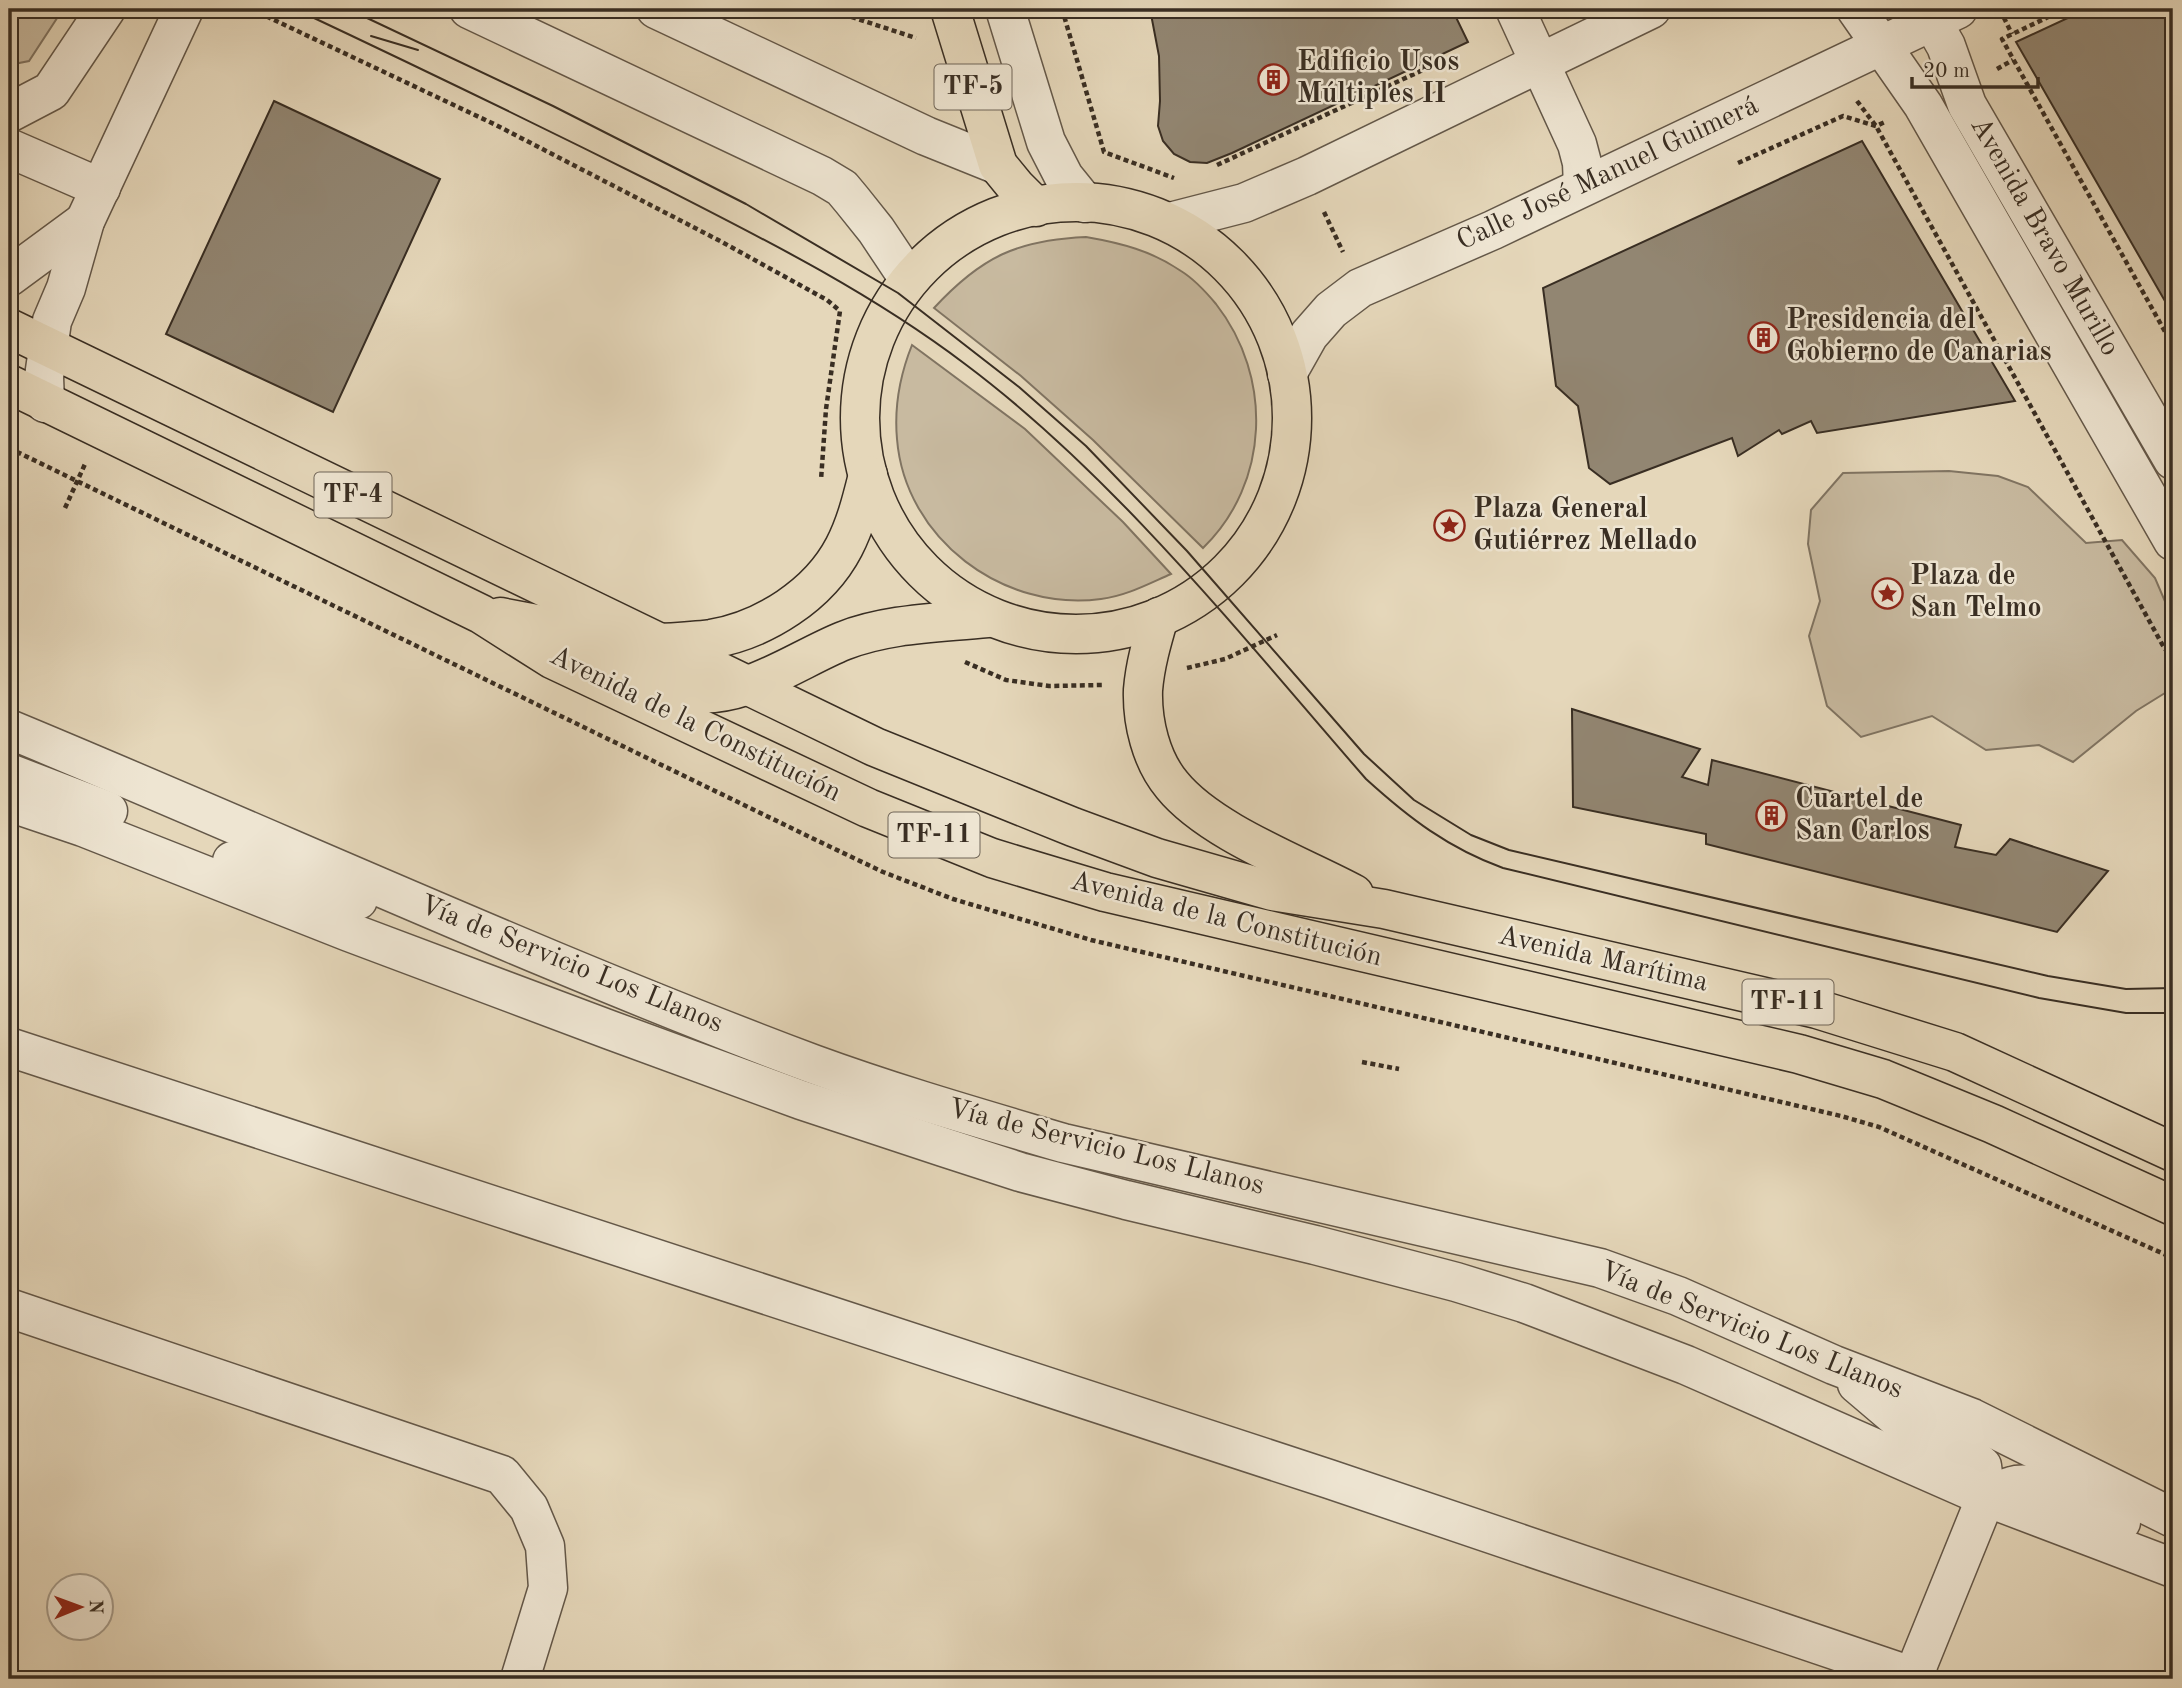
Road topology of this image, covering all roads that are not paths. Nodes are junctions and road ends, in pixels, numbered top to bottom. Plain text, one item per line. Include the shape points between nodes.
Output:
1 (106, 9) edge
2 (184, 9) edge
3 (469, 9) edge
4 (656, 9) edge
5 (950, 9) edge
6 (1005, 9) edge
7 (1515, 9) edge
8 (1651, 9) edge
9 (1856, 9) edge
10 (1939, 13) edge
11 (1880, 45) junction
12 (1540, 62) junction
13 (9, 113) edge
14 (9, 148) edge
15 (998, 165) junction
16 (1583, 186) junction
17 (1085, 202) junction
18 (93, 205) junction
19 (1037, 206) junction
20 (1170, 222) junction
21 (9, 277) edge
22 (908, 278) junction
23 (9, 328) edge
24 (47, 346) junction
25 (1287, 374) junction
26 (9, 384) edge
27 (45, 403) junction
28 (2173, 460) edge
29 (868, 475) junction
30 (2173, 541) edge
31 (481, 614) junction
32 (1159, 617) junction
33 (987, 618) junction
34 (658, 643) junction
35 (748, 684) junction
36 (9, 729) edge
37 (9, 772) edge
38 (9, 802) edge
39 (1384, 909) junction
40 (567, 966) junction
41 (1420, 967) joint
42 (9, 1047) edge
43 (2173, 1152) edge
44 (2173, 1206) edge
45 (9, 1308) edge
46 (1834, 1365) junction
47 (1986, 1497) junction
48 (2173, 1518) edge
49 (2173, 1533) edge
50 (2173, 1568) edge
51 (1916, 1678) edge
52 (520, 1679) edge

1 - 13 street via 51,91
2 - 18 street
3 - 22 street via 842,188
4 - 15 street
5 - 15 main road, TF-5
6 - 17 street via 1046,142 1064,177
7 - 12 street
8 - 12 street
9 - 11 street, Avenida Bravo Murillo
10 - 11 street, Calle José Manuel Guimerá
10 - 28 street, Avenida Bravo Murillo via 1967,105
11 - 16 street, Calle José Manuel Guimerá
11 - 30 street, Avenida Bravo Murillo via 1923,105
12 - 16 street via 1577,144
12 - 20 street via 1263,196
14 - 18 street
15 - 19 main road, TF-5
16 - 25 street, Calle José Manuel Guimerá via 1360,288 1309,335
17 - 19 main road
17 - 20 main road via 1126,207
18 - 21 street
18 - 24 street
19 - 22 main road via 963,231
20 - 25 main road via 1219,257 1250,289 1273,330
22 - 29 main road via 870,350 862,391 861,433
23 - 24 main road, Avenida de la Constitución / TF-4
24 - 27 street
24 - 34 main road, Avenida de la Constitución / TF-4
25 - 32 main road via 1292,450 1283,486 1266,523 1244,558 1217,585
26 - 27 main road, Avenida de la Constitución / TF-4
27 - 31 main road, Avenida de la Constitución / TF-4
29 - 33 main road via 884,515 906,550 937,583
29 - 34 main road via 843,550 817,584 757,625 712,639
31 - 35 main road via 552,626 687,692 716,694
31 - 41 main road, Avenida de la Constitución / TF-11 via 552,659 706,733 868,808 992,858 1105,892
32 - 33 main road via 1101,634 1062,635
32 - 39 main road via 1148,657 1144,709 1152,751 1171,785 1197,810 1227,829
33 - 35 main road via 882,629
34 - 35 main road, Avenida de la Constitución / TF-11
35 - 39 main road, Avenida de la Constitución / TF-11 via 887,752 1157,858 1272,891
36 - 40 street, Vía de Servicio Los Llanos
37 - 40 street via 234,862
38 - 47 street, Vía de Servicio Los Llanos via 610,1030 943,1147 1020,1172 1315,1245 1524,1303 1686,1365
39 - 43 main road, Avenida Marítima / TF-11 via 1817,1009 1900,1033 1955,1052
40 - 46 street, Vía de Servicio Los Llanos via 814,1064 974,1117 1063,1143 1600,1268 1678,1296
41 - 44 main road, Avenida Marítima / TF-11 via 1800,1054 1883,1079
42 - 51 street via 1316,1475
45 - 52 street via 502,1475 529,1508 545,1546 548,1588
46 - 47 street via 1897,1418 1960,1447 1982,1466
46 - 48 street, Vía de Servicio Los Llanos via 1972,1418
47 - 49 street via 2013,1485 2030,1485 2119,1521
47 - 50 street, Vía de Servicio Los Llanos
47 - 51 street

